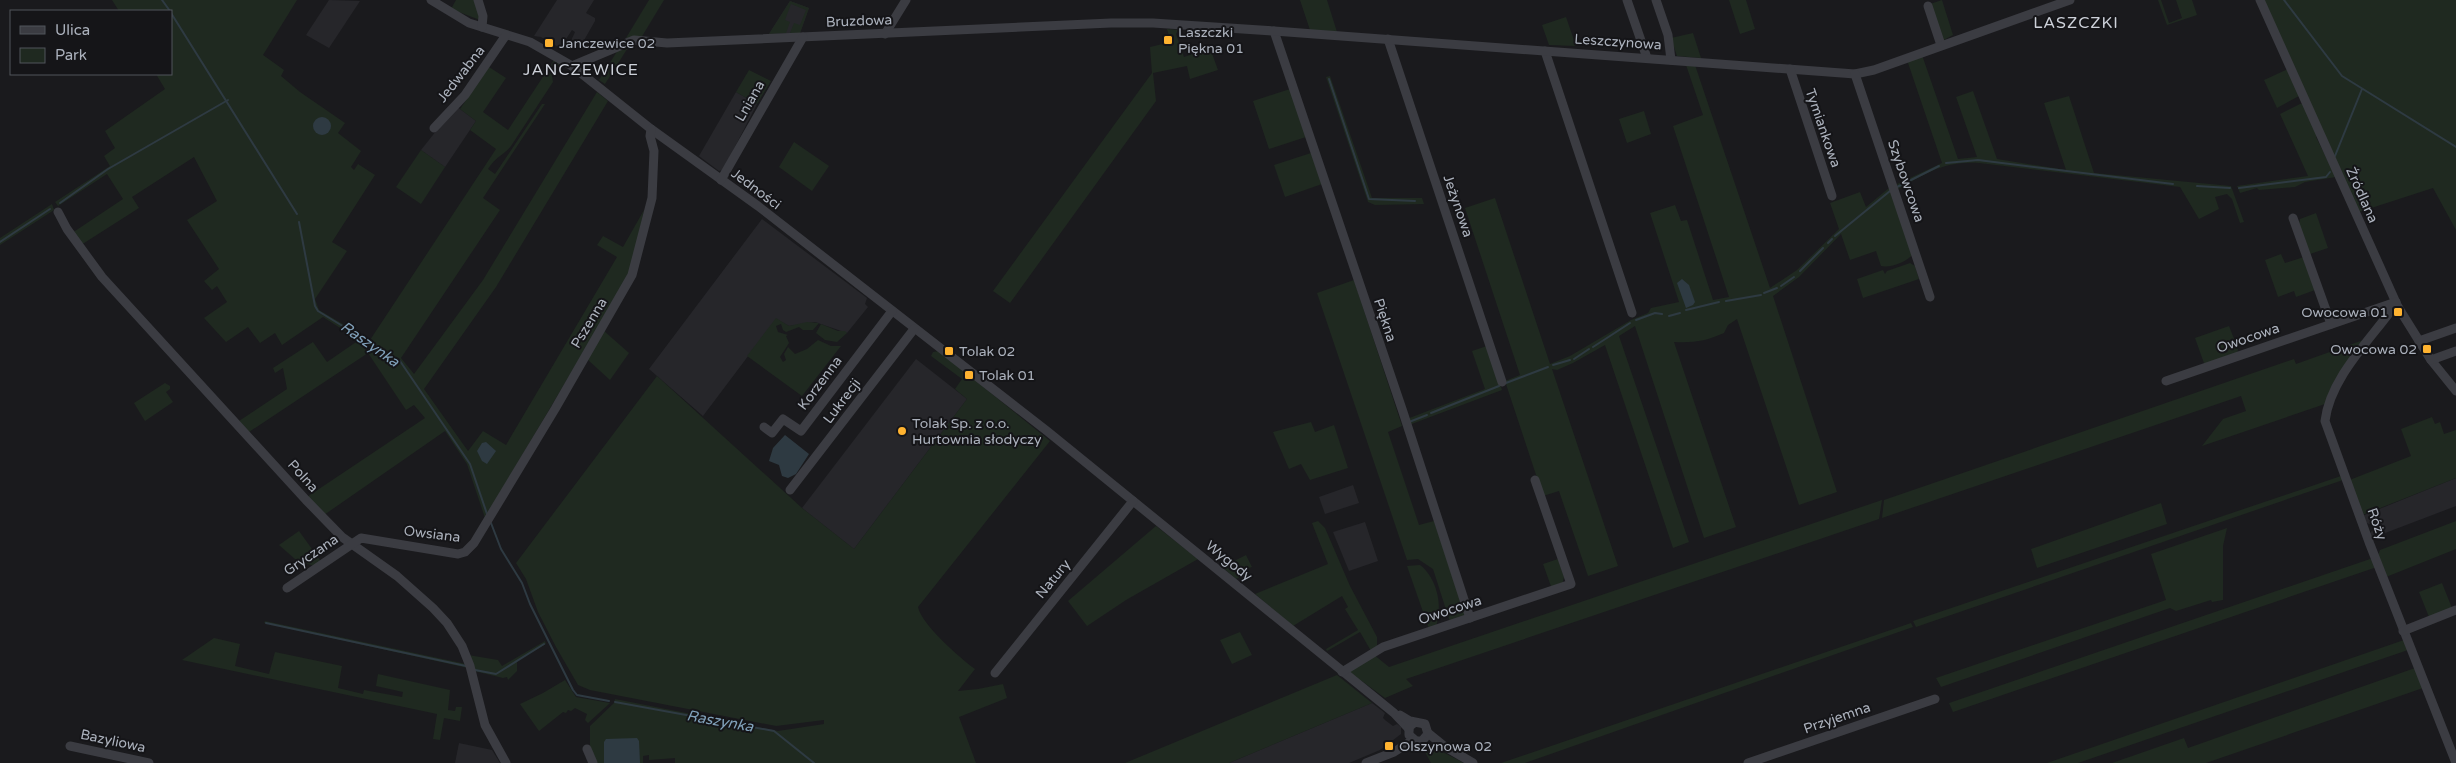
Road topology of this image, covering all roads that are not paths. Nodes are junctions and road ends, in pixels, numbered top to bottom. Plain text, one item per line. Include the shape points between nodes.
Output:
1 (430, 0) edge
2 (478, 0) edge
3 (906, 0) edge
4 (1627, 0) edge
5 (1656, 0) edge
6 (2070, 0) edge
7 (2260, 0) edge
8 (1928, 6) dead end
9 (1153, 23) joint
10 (482, 27) junction
11 (1274, 31) junction
12 (506, 34) junction
13 (885, 34) junction
14 (803, 37) junction
15 (1388, 39) junction
16 (1941, 45) junction
17 (1546, 51) junction
18 (1647, 58) junction
19 (1671, 60) junction
20 (572, 66) junction
21 (1790, 69) junction
22 (1855, 74) junction
23 (434, 128) dead end
24 (652, 128) junction
25 (721, 180) junction
26 (1832, 196) dead end
27 (58, 212) dead end
28 (2293, 218) dead end
29 (1930, 297) dead end
30 (2397, 304) junction
31 (892, 311) junction
32 (1632, 313) dead end
33 (2331, 324) junction
34 (2456, 328) edge
35 (914, 329) junction
36 (2419, 341) junction
37 (2456, 350) edge
38 (2431, 360) junction
39 (2166, 381) dead end
40 (1502, 382) dead end
41 (2456, 391) edge
42 (764, 427) dead end
43 (1047, 431) joint
44 (1535, 480) dead end
45 (790, 490) dead end
46 (1133, 501) junction
47 (493, 514) joint
48 (351, 544) junction
49 (287, 588) dead end
50 (2456, 610) edge
51 (1470, 618) junction
52 (2403, 631) junction
53 (1342, 672) junction
54 (995, 673) dead end
55 (1935, 699) dead end
56 (1411, 731) junction
57 (1426, 736) junction
58 (70, 746) dead end
59 (587, 749) dead end
60 (149, 763) edge
61 (506, 763) edge
62 (593, 763) edge
63 (1366, 763) edge
64 (1473, 763) edge
65 (1748, 763) edge
66 (2456, 763) edge

1 - 10 street, Jedności via 461,19
2 - 10 street via 483,16
3 - 13 street
4 - 18 street
5 - 19 street via 1668,36
6 - 16 street, Leszczynowa
7 - 30 street, Źródlana
8 - 16 street
9 - 11 street, Leszczynowa
9 - 13 street, Bruzdowa
10 - 12 street, Jedności
11 - 15 street, Leszczynowa
11 - 51 street, Piękna
12 - 20 street, Jedności via 530,42
12 - 23 street, Jedwabna via 465,95
13 - 14 street, Bruzdowa
14 - 20 street, Bruzdowa via 666,43 634,40
14 - 25 street, Lniana
15 - 17 street, Leszczynowa
15 - 40 street, Jeżynowa
16 - 22 street, Leszczynowa
17 - 18 street, Leszczynowa
17 - 32 street
18 - 19 street, Leszczynowa
19 - 21 street, Leszczynowa
20 - 24 street, Jedności
21 - 22 street, Leszczynowa
21 - 26 street, Tymiankowa
22 - 29 street, Szybowcowa
24 - 25 street, Jedności
24 - 47 street, Pszenna via 652,198 632,275
25 - 31 street, Jedności
27 - 48 street, Polna via 102,278 306,500
28 - 33 street
30 - 33 street, Owocowa
30 - 36 street, Źródlana
30 - 52 street, Róży via 2344,374 2329,402 2326,421 2336,456
31 - 35 street, Jedności
31 - 42 street, Korzenna via 801,432 783,419 772,433
33 - 39 street, Owocowa
34 - 36 street
35 - 43 street, Jedności
35 - 45 street, Lukrecji
36 - 38 street, Źródlana
37 - 38 street
38 - 41 street, Źródlana
43 - 46 street, Wygody
44 - 51 street, Owocowa via 1571,584
46 - 53 street, Wygody
46 - 54 street, Natury
47 - 48 street, Owsiana via 474,543 461,553 366,537
48 - 49 street, Gryczana
48 - 61 street, Polna via 412,588 452,631 470,666 485,725
50 - 52 street
51 - 53 street, Owocowa via 1383,647
52 - 66 street, Róży
53 - 56 street, Wygody via 1394,713
55 - 65 street, Przyjemna
56 - 57 street
56 - 57 street via 1425,724
56 - 63 street via 1390,753
57 - 64 street
58 - 60 street, Bazyliowa
59 - 62 street

